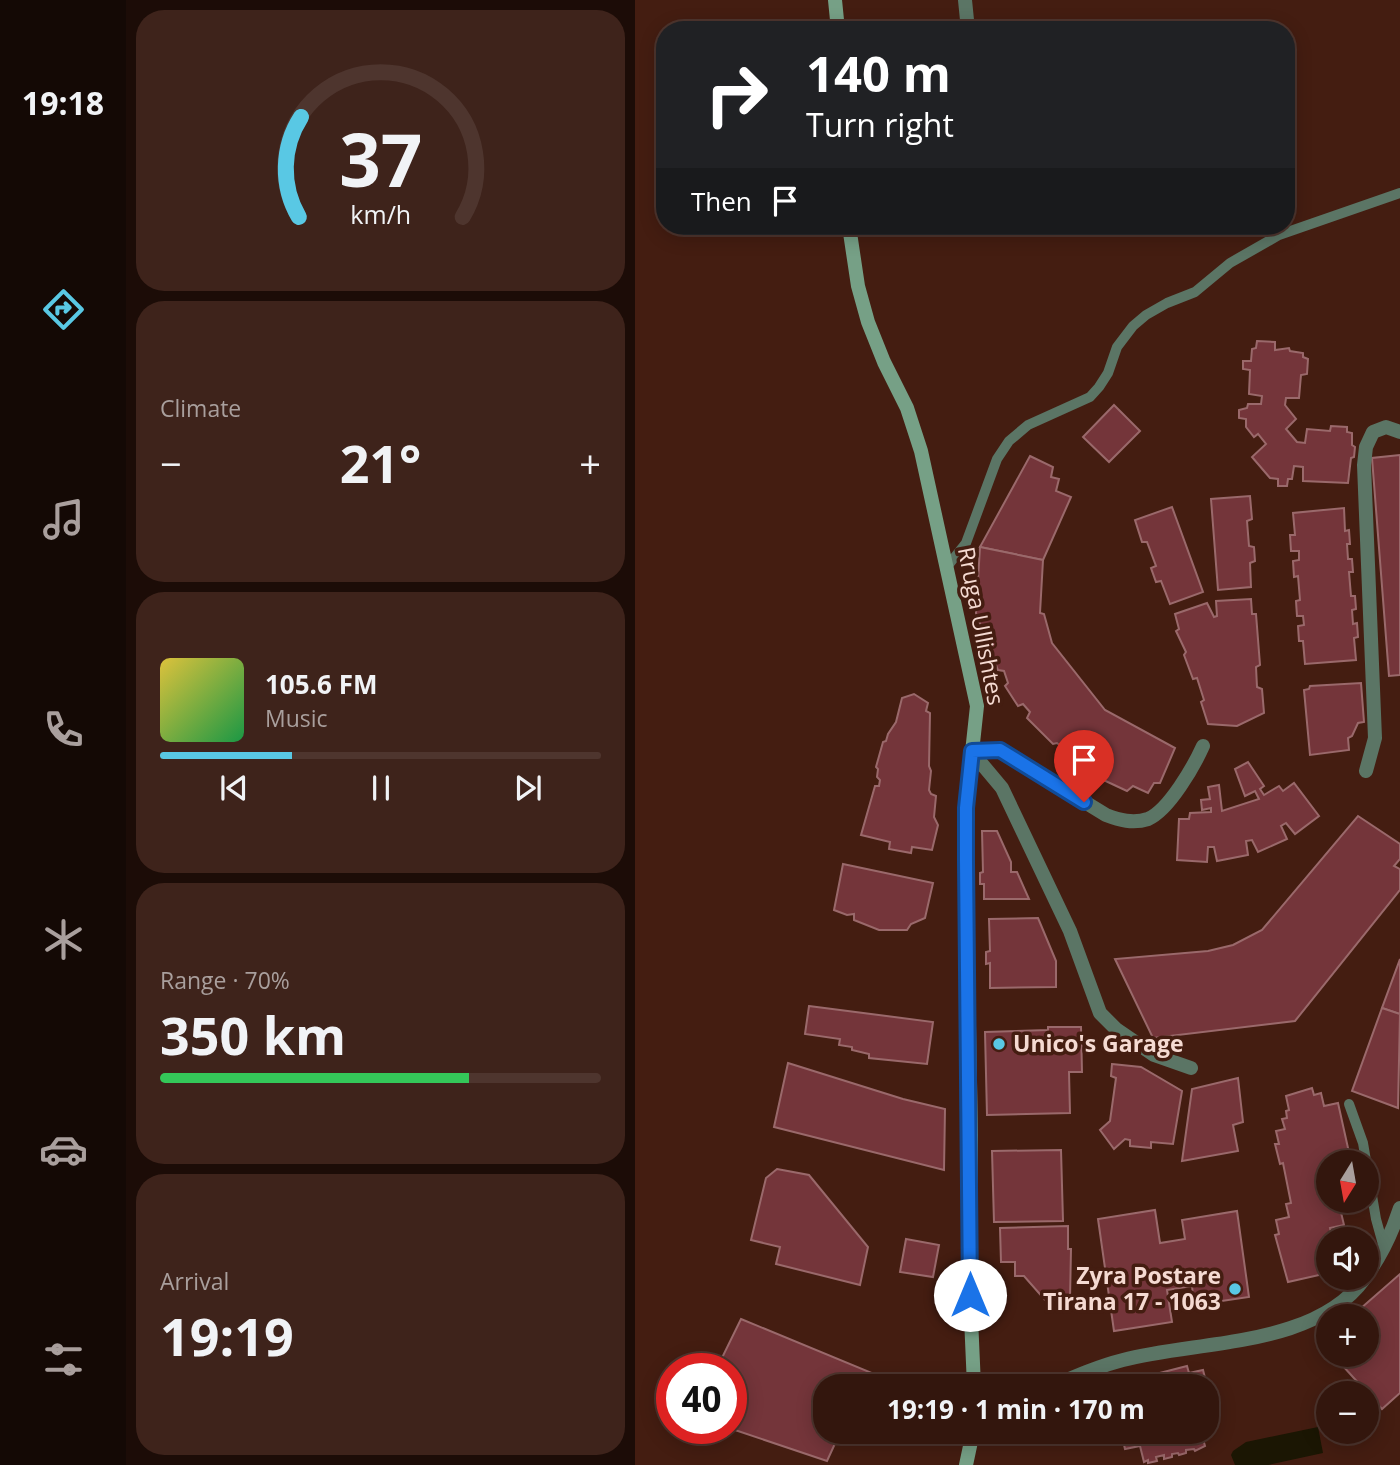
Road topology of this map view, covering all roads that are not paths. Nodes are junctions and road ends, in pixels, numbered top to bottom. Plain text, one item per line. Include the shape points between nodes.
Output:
1 (835, 0) edge
2 (965, 0) edge
3 (837, 21) edge
4 (968, 21) edge
5 (1400, 193) edge
6 (1295, 229) edge
7 (850, 235) edge
8 (1277, 235) edge
9 (1400, 432) edge
10 (946, 568) junction
11 (1203, 746) dead end
12 (972, 751) junction
13 (1366, 771) dead end
14 (1191, 1068) dead end
15 (1349, 1104) dead end
16 (1400, 1208) edge
17 (1384, 1248) junction
18 (1379, 1256) edge
19 (1355, 1290) edge
20 (973, 1374) edge
21 (1085, 1374) edge
22 (970, 1444) edge
23 (966, 1465) edge

1 - 3 street
2 - 4 street
5 - 6 lane
7 - 10 street, Rruga Ullishtes via 868,322 921,451
8 - 10 lane via 1230,263 1195,292 1146,315 1117,347 1108,373 1090,397 1028,425 1009,441 997,459 966,543
9 - 13 street via 1386,427 1373,432 1364,465 1375,738
10 - 12 street, Rruga Ullishtes via 977,706
11 - 12 street via 1190,774 1158,813 1122,822 1000,750
12 - 14 street via 1002,788 1070,931 1100,1013 1154,1055
12 - 20 street, Rruga Ullishtes via 966,808 966,901
15 - 17 lane via 1363,1143
16 - 17 street
17 - 18 street
19 - 21 street via 1332,1310 1302,1323 1124,1359
22 - 23 street

